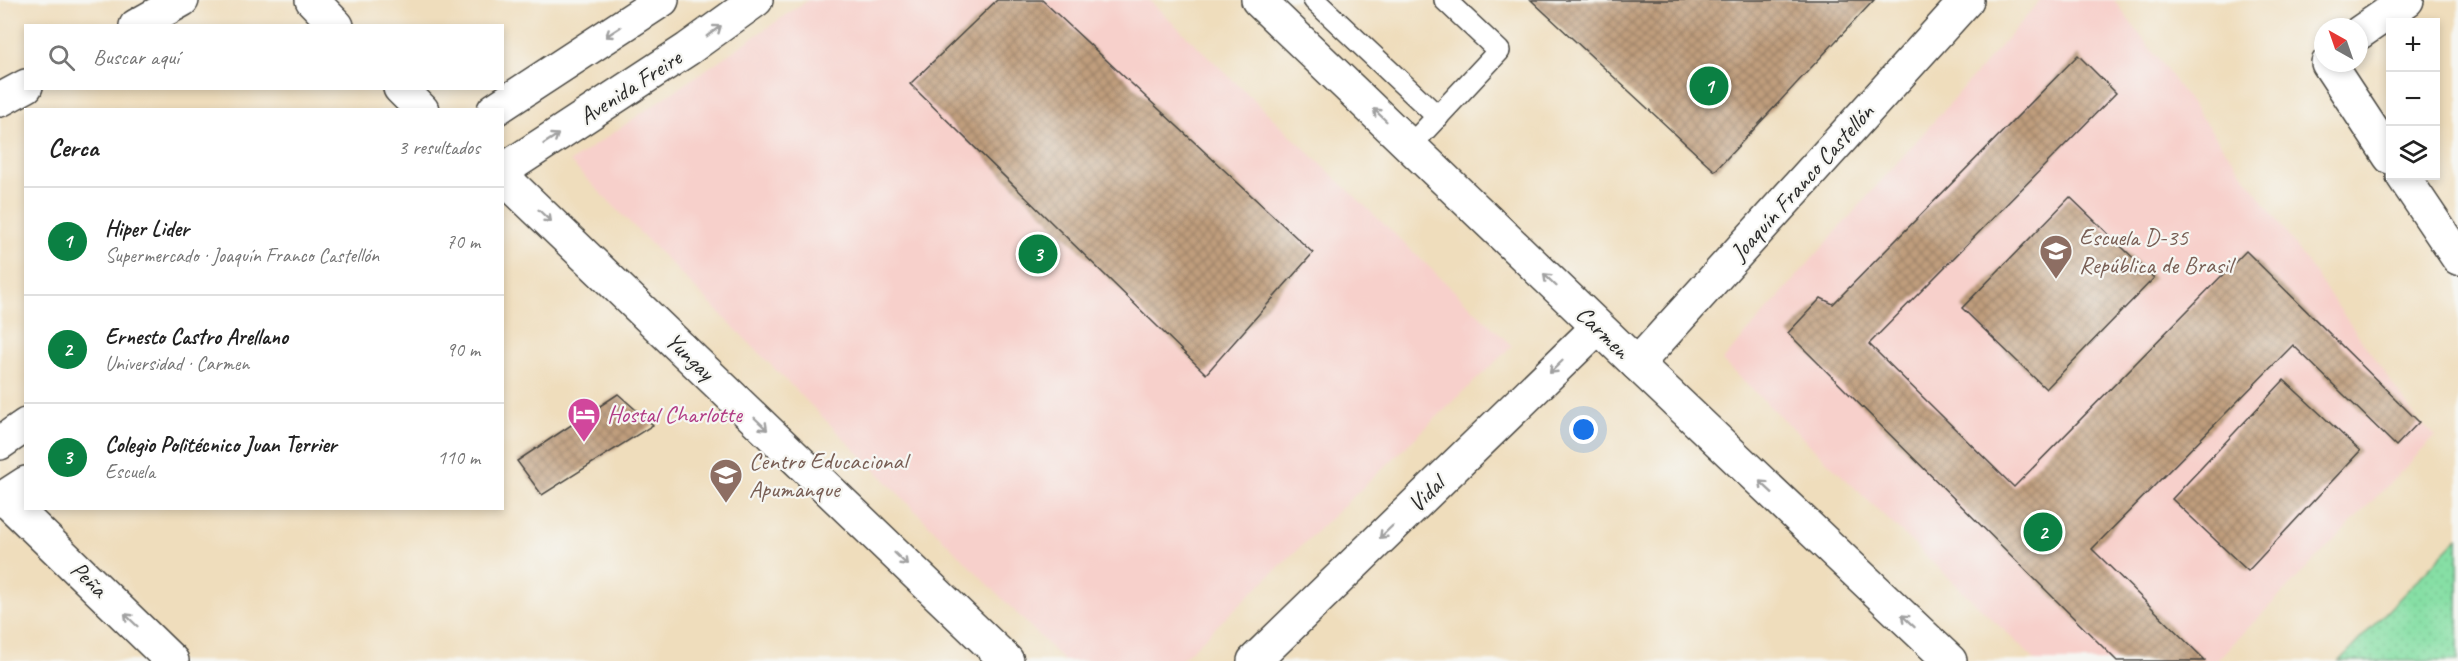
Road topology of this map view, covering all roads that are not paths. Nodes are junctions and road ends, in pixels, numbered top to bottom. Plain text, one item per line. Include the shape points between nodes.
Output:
1 (182, 0) edge
2 (312, 0) edge
3 (662, 0) edge
4 (756, 0) edge
5 (1258, 0) edge
6 (1314, 0) edge
7 (1445, 0) edge
8 (1967, 0) edge
9 (2407, 0) edge
10 (140, 24) edge
11 (335, 24) edge
12 (2368, 27) edge
13 (2334, 72) edge
14 (24, 87) edge
15 (402, 90) edge
16 (0, 100) edge
17 (420, 108) edge
18 (497, 108) edge
19 (1438, 117) junction
20 (1411, 145) junction
21 (2386, 150) edge
22 (504, 170) edge
23 (504, 178) edge
24 (2406, 180) edge
25 (2458, 257) edge
26 (1598, 327) junction
27 (1637, 364) junction
28 (24, 426) edge
29 (0, 443) edge
30 (10, 494) edge
31 (24, 508) edge
32 (26, 510) edge
33 (172, 661) edge
34 (1007, 661) edge
35 (1254, 661) edge
36 (1950, 661) edge

1 - 10 street
2 - 11 street
3 -> 18 street
22 -> 4 street, Avenida Freire via 688,50
20 -> 5 street, Carmen
6 - 19 lane
7 - 19 lane via 1498,51
8 - 27 street, Joaquín Franco Castellón
9 - 12 street
13 - 21 street
14 - 16 street
15 - 17 street
19 - 20 lane
26 -> 20 street, Carmen
23 -> 34 street, Yungay
24 - 25 street
26 - 27 street, Carmen
26 -> 35 street, Vidal
36 -> 27 street, Carmen
28 - 29 street
31 -> 30 street, Peña
33 -> 32 street, Peña

